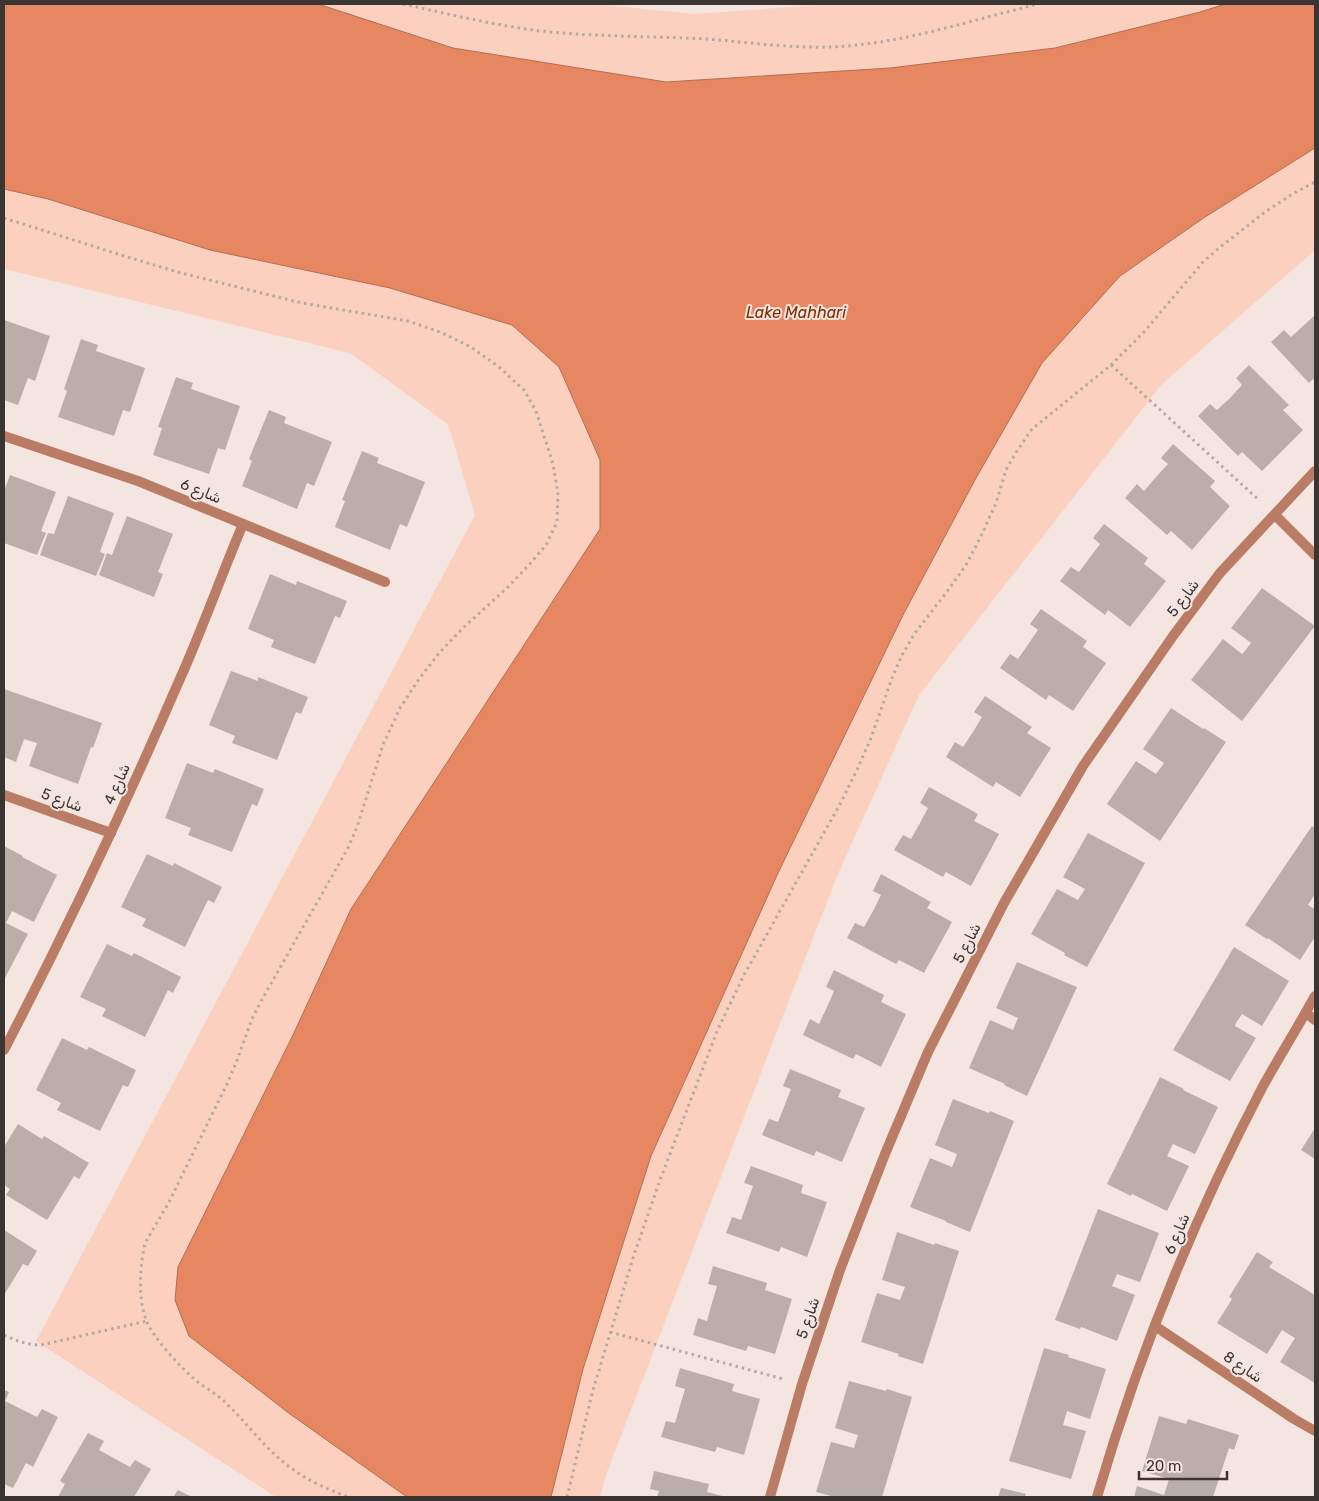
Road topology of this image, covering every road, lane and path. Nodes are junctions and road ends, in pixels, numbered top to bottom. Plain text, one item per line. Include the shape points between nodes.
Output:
1 (403, 4) edge
2 (1039, 4) edge
3 (1315, 182) edge
4 (4, 218) edge
5 (1111, 365) junction
6 (4, 436) edge
7 (1315, 470) edge
8 (1275, 514) junction
9 (242, 524) junction
10 (1315, 555) edge
11 (385, 582) dead end
12 (4, 795) edge
13 (111, 833) junction
14 (1315, 996) edge
15 (1306, 1013) junction
16 (1315, 1020) edge
17 (4, 1050) edge
18 (147, 1321) junction
19 (1155, 1326) junction
20 (610, 1332) junction
21 (4, 1335) edge
22 (802, 1384) junction
23 (1315, 1431) edge
24 (348, 1497) edge
25 (567, 1497) edge
26 (770, 1497) edge
27 (1098, 1497) edge

1 - 2 path via 540,31 818,47 894,40
3 - 5 path via 1265,212 1208,257 1144,332
4 - 18 path via 224,284 408,321 471,347 524,390 544,434 558,494 557,522 546,545 440,652 419,679 391,726 348,848 260,1003 227,1084 146,1243 141,1288
5 - 8 path
5 - 20 path via 1042,420 1022,441 1006,470 986,527 966,565 902,655 856,772 744,975 718,1029 660,1180
6 - 9 street, شارع 6 via 138,480
7 - 8 street, شارع 5
8 - 10 street
8 - 22 street, شارع 5 via 1220,573 1088,758 1004,903 928,1052 885,1154 840,1270
9 - 11 street, شارع 6
9 - 13 street, شارع 4 via 180,680
12 - 13 street, شارع 5
13 - 17 street, شارع 4
14 - 15 street, شارع 6
15 - 16 street
15 - 19 street, شارع 6 via 1263,1087 1226,1161
18 - 21 path via 41,1345 22,1343
18 - 24 path via 156,1339 192,1377 225,1402 278,1458 311,1481
19 - 23 street, شارع 8
19 - 27 street, شارع 6 via 1113,1444
20 - 22 path
20 - 25 path
22 - 26 street, شارع 5

